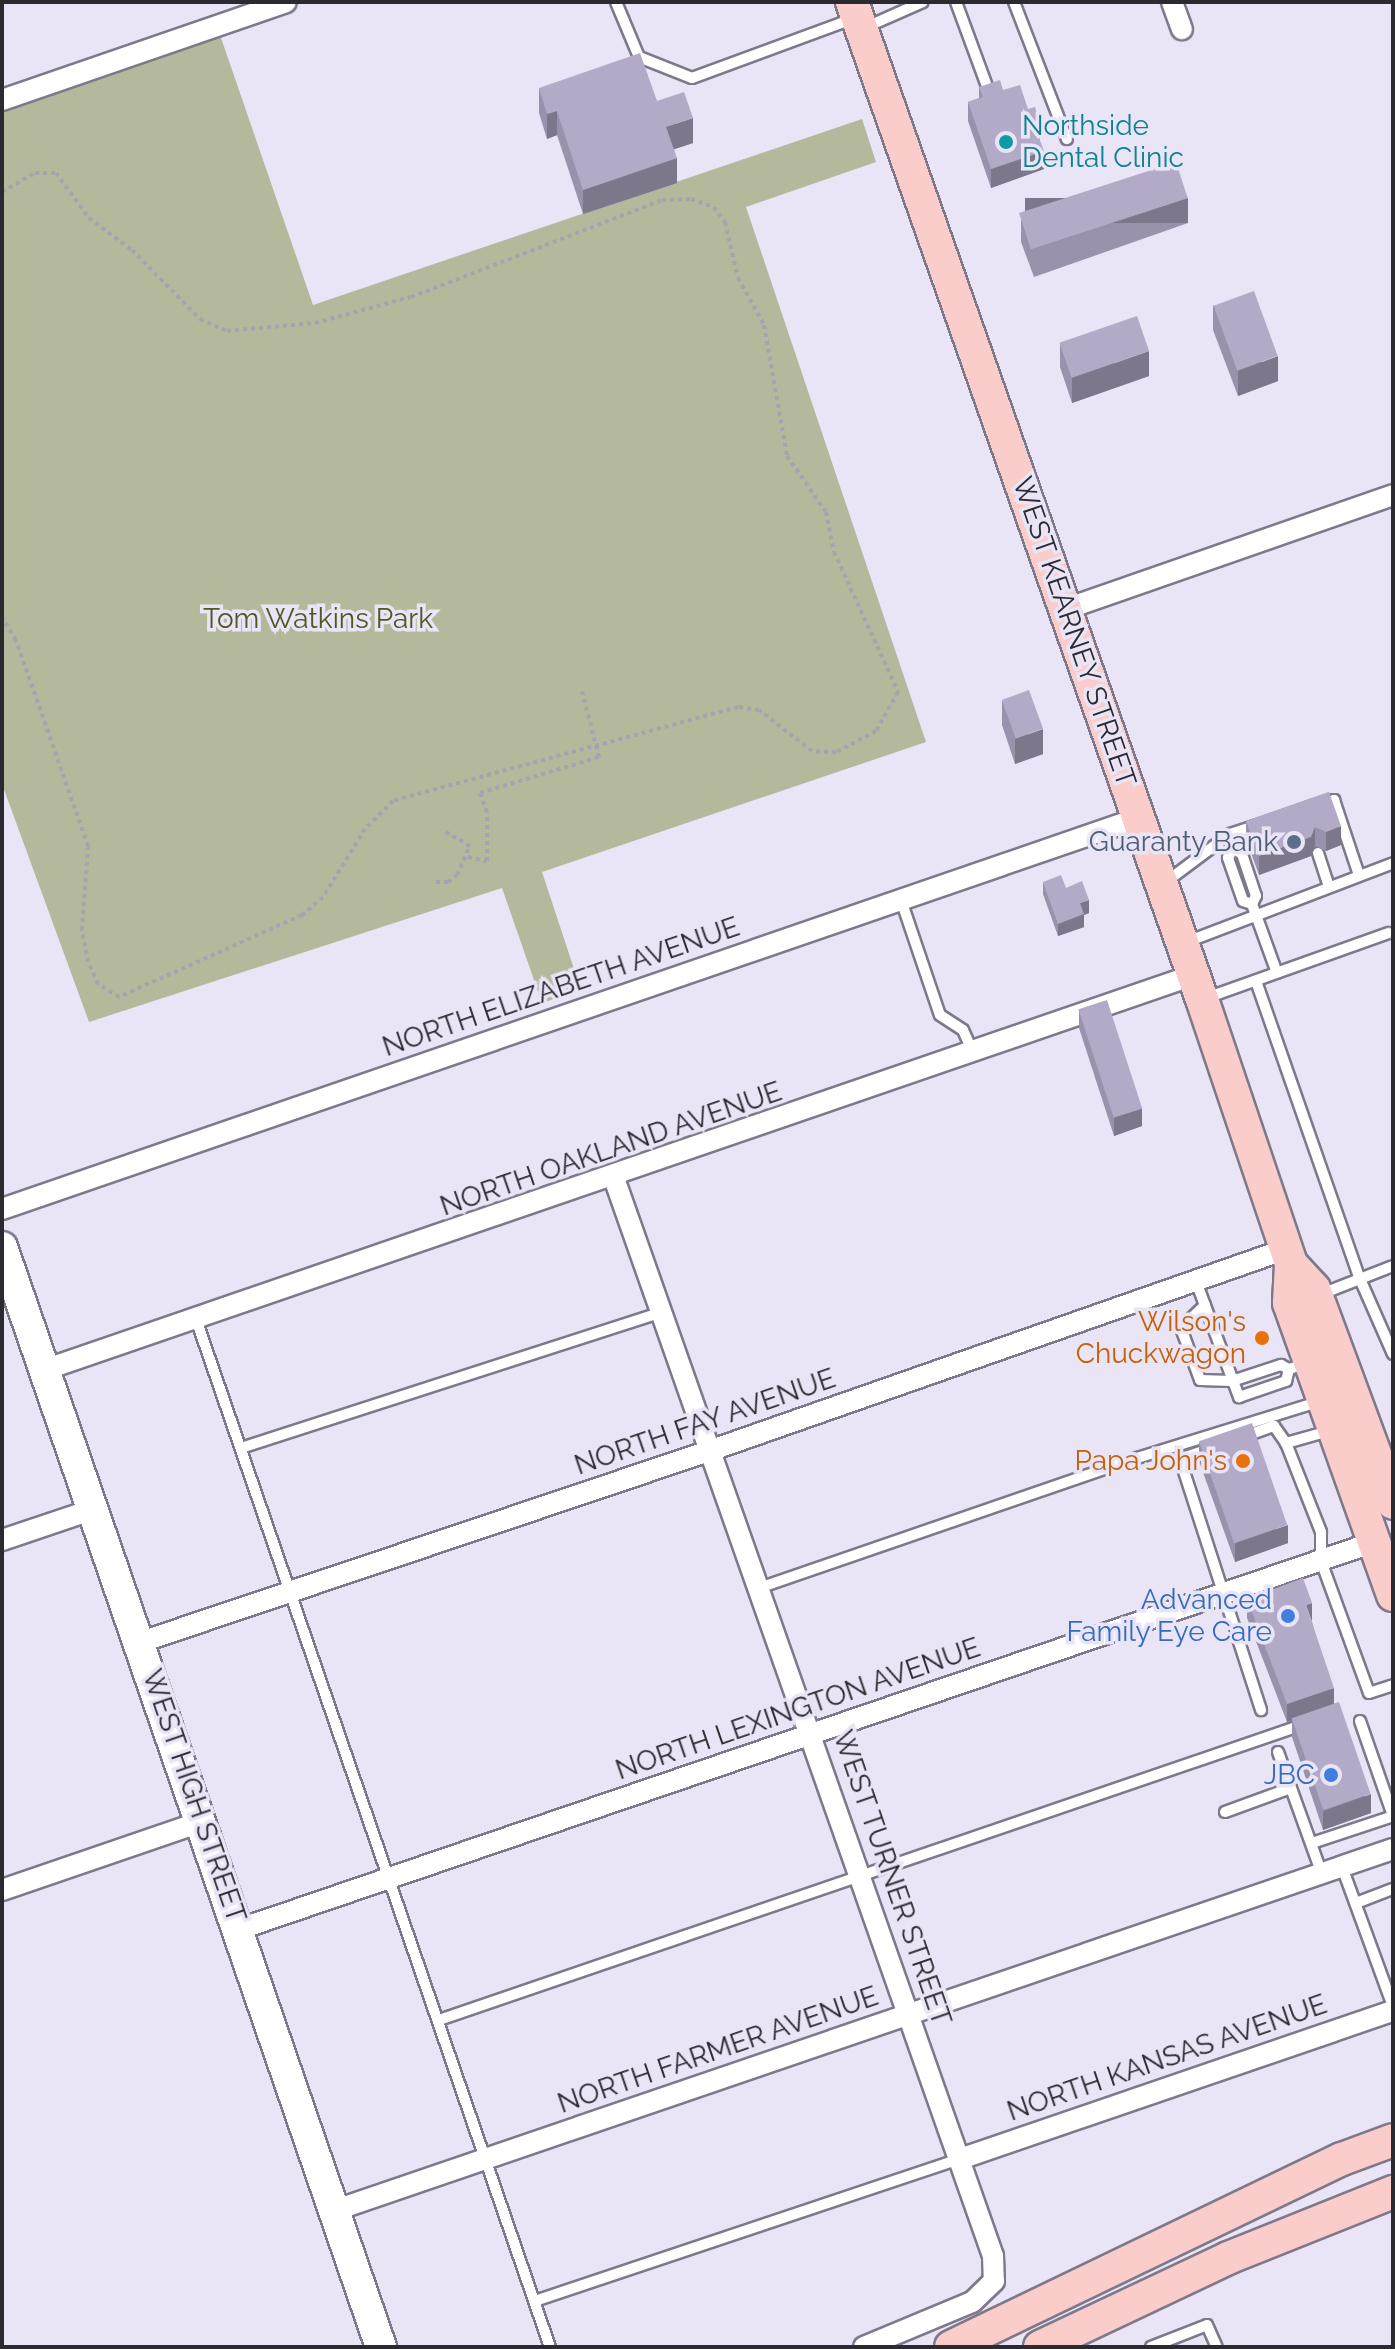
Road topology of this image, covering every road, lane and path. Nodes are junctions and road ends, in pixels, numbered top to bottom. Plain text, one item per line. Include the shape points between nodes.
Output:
1 (286, 2) edge
2 (616, 2) edge
3 (923, 2) edge
4 (956, 2) edge
5 (1014, 2) edge
6 (1172, 2) edge
7 (857, 16) edge
8 (1182, 29) dead end
9 (988, 89) edge
10 (2, 100) edge
11 (1067, 139) dead end
12 (2, 192) edge
13 (1393, 495) edge
14 (1066, 609) junction
15 (2, 620) edge
16 (581, 687) dead end
17 (596, 742) junction
18 (1304, 810) edge
19 (1139, 818) junction
20 (1274, 820) edge
21 (442, 830) dead end
22 (1230, 834) junction
23 (1318, 853) dead end
24 (468, 857) junction
25 (1393, 863) edge
26 (1359, 875) junction
27 (436, 882) dead end
28 (1162, 884) junction
29 (1329, 886) junction
30 (901, 900) junction
31 (1254, 909) junction
32 (1392, 936) edge
33 (1183, 943) junction
34 (1277, 973) junction
35 (1256, 981) junction
36 (1198, 987) junction
37 (973, 1053) junction
38 (614, 1178) junction
39 (2, 1209) edge
40 (2, 1247) edge
41 (1288, 1256) junction
42 (1393, 1266) edge
43 (1360, 1279) junction
44 (1197, 1284) junction
45 (1317, 1296) junction
46 (1205, 1305) junction
47 (661, 1312) junction
48 (196, 1319) junction
49 (1393, 1354) edge
50 (1299, 1366) junction
51 (44, 1370) junction
52 (1232, 1381) junction
53 (1308, 1405) dead end
54 (1334, 1430) junction
55 (1286, 1443) junction
56 (241, 1448) junction
57 (709, 1451) junction
58 (1387, 1467) edge
59 (1393, 1503) edge
60 (94, 1509) junction
61 (2, 1540) edge
62 (1374, 1542) junction
63 (1321, 1561) junction
64 (759, 1588) junction
65 (289, 1592) junction
66 (1221, 1593) junction
67 (1393, 1595) edge
68 (141, 1642) junction
69 (1393, 1685) edge
70 (1261, 1710) dead end
71 (1319, 1720) edge
72 (1360, 1721) dead end
73 (811, 1734) junction
74 (1278, 1752) dead end
75 (1291, 1788) junction
76 (1225, 1812) dead end
77 (1393, 1816) edge
78 (203, 1821) junction
79 (1312, 1843) junction
80 (1393, 1849) edge
81 (1342, 1867) junction
82 (860, 1872) junction
83 (1322, 1874) junction
84 (391, 1878) junction
85 (1393, 1889) edge
86 (2, 1890) edge
87 (1356, 1903) junction
88 (240, 1929) junction
89 (1393, 2009) edge
90 (910, 2014) junction
91 (439, 2020) junction
92 (1393, 2140) edge
93 (485, 2159) junction
94 (960, 2159) junction
95 (1393, 2192) edge
96 (333, 2211) junction
97 (1393, 2212) edge
98 (1228, 2258) junction
99 (535, 2301) junction
100 (1054, 2344) edge
101 (1157, 2346) edge
102 (381, 2347) edge
103 (550, 2347) edge
104 (864, 2347) edge
105 (951, 2347) edge
106 (1217, 2347) edge

1 - 10 street
2 - 7 lane via 639,57 692,78
3 - 7 lane
4 - 9 lane
5 - 11 lane
6 - 8 street
7 - 14 main road, WEST KEARNEY STREET
12 - 17 path via 35,173 56,173 89,218 132,250 200,319 227,331 315,323 411,297 662,200 691,199 714,207 725,222 738,278 764,325 787,456 826,512 834,552 893,674 897,701 867,738 827,754 803,746 749,706
13 - 14 street
14 - 19 main road, WEST KEARNEY STREET
15 - 17 path via 16,640 88,846 82,930 88,962 98,984 119,997 302,915 323,897 365,829 393,801
16 - 17 path
17 - 24 path via 599,757 480,793 487,812 487,861
18 - 26 lane via 1334,800
19 - 28 main road, WEST KEARNEY STREET
19 - 30 street, NORTH ELIZABETH AVENUE
20 - 22 lane
21 - 24 path via 470,846
22 - 28 lane
22 - 31 lane via 1256,896
23 - 29 lane
24 - 27 path via 457,875
25 - 26 lane
26 - 29 lane
28 - 33 main road, WEST KEARNEY STREET
29 - 31 lane
30 - 37 lane via 940,1015 963,1030
30 - 39 street, NORTH ELIZABETH AVENUE
31 - 33 lane
31 - 34 lane
32 - 34 lane
33 - 36 main road, WEST KEARNEY STREET
34 - 35 lane
35 - 36 lane
35 - 43 lane
36 - 37 street, NORTH OAKLAND AVENUE
36 - 41 main road, WEST KEARNEY STREET
37 - 38 street, NORTH OAKLAND AVENUE
38 - 47 street, WEST TURNER STREET
38 - 48 street, NORTH OAKLAND AVENUE
40 - 51 street, WEST HIGH STREET
41 - 44 street, NORTH FAY AVENUE
41 - 45 main road, WEST KEARNEY STREET
41 - 50 main road, WEST KEARNEY STREET
42 - 43 lane
43 - 45 lane
43 - 49 lane
44 - 46 lane
44 - 57 street, NORTH FAY AVENUE
45 - 58 main road, WEST KEARNEY STREET
46 - 52 lane
46 - 52 lane via 1181,1328 1200,1380
47 - 56 lane
47 - 57 street, WEST TURNER STREET
48 - 51 street, NORTH OAKLAND AVENUE
48 - 56 lane
50 - 52 lane via 1281,1365
50 - 52 lane via 1286,1381 1239,1397
50 - 54 main road, WEST KEARNEY STREET
51 - 60 street, WEST HIGH STREET
53 - 64 lane
54 - 55 lane
54 - 62 main road, WEST KEARNEY STREET
55 - 63 lane via 1321,1532
55 - 66 lane via 1274,1426 1180,1459
56 - 65 lane
57 - 64 street, WEST TURNER STREET
57 - 65 street, NORTH FAY AVENUE
58 - 59 main road, WEST KEARNEY STREET
60 - 61 street
60 - 68 street, WEST HIGH STREET
62 - 63 street, NORTH LEXINGTON AVENUE
62 - 67 main road, WEST KEARNEY STREET
63 - 66 street, NORTH LEXINGTON AVENUE
63 - 69 lane via 1369,1693
64 - 73 street, WEST TURNER STREET
65 - 68 street, NORTH FAY AVENUE
65 - 84 lane
66 - 70 lane
66 - 73 street, NORTH LEXINGTON AVENUE
68 - 78 street, WEST HIGH STREET
71 - 82 lane
72 - 77 lane
73 - 82 street, WEST TURNER STREET
73 - 84 street, NORTH LEXINGTON AVENUE
74 - 75 lane
75 - 76 lane
75 - 79 lane
77 - 79 lane
78 - 86 street
78 - 88 street, WEST HIGH STREET
79 - 83 lane
80 - 81 street, NORTH FARMER AVENUE
81 - 83 street, NORTH FARMER AVENUE
81 - 87 lane
82 - 90 street, WEST TURNER STREET
82 - 91 lane
83 - 90 street, NORTH FARMER AVENUE
84 - 88 street, NORTH LEXINGTON AVENUE
84 - 91 lane
85 - 87 lane
87 - 89 lane
88 - 96 street, WEST HIGH STREET
89 - 94 street, NORTH KANSAS AVENUE
90 - 93 street, NORTH FARMER AVENUE
90 - 94 street, WEST TURNER STREET
91 - 93 lane
92 - 105 main road via 1342,2159
93 - 96 street, NORTH FARMER AVENUE
93 - 99 lane
94 - 99 lane
94 - 104 street, WEST TURNER STREET via 993,2256 994,2281 972,2302
95 - 98 main road
96 - 102 street, WEST HIGH STREET
97 - 98 main road via 1325,2236
98 - 100 main road
99 - 103 lane
101 - 106 lane via 1207,2325

